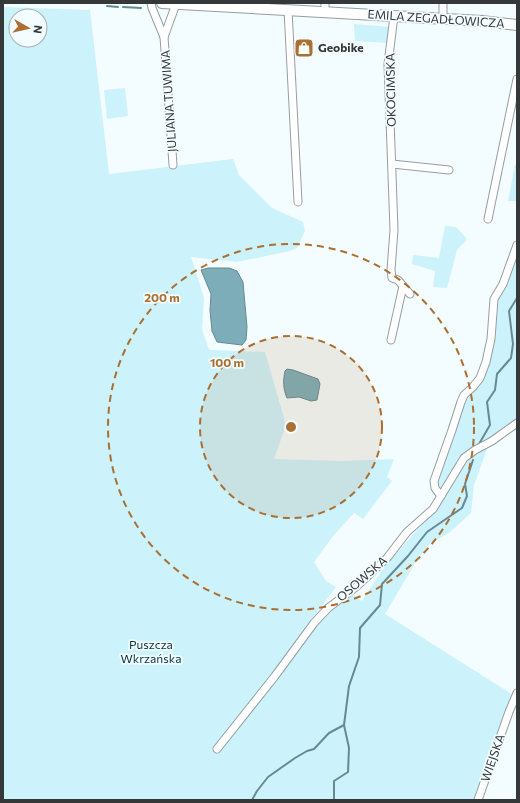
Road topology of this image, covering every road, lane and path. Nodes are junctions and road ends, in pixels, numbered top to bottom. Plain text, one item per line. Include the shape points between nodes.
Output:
1 (150, 3) edge
2 (162, 3) edge
3 (443, 3) edge
4 (176, 4) edge
5 (325, 8) edge
6 (288, 10) junction
7 (394, 16) junction
8 (444, 18) junction
9 (514, 24) edge
10 (164, 37) junction
11 (517, 79) edge
12 (392, 164) junction
13 (173, 165) dead end
14 (449, 170) dead end
15 (298, 202) dead end
16 (488, 218) dead end
17 (517, 245) edge
18 (403, 286) junction
19 (410, 294) dead end
20 (391, 340) dead end
21 (517, 423) edge
22 (441, 496) junction
23 (517, 693) edge
24 (216, 749) dead end
25 (478, 800) edge

1 - 10 street, JULIANA TUWIMA
2 - 4 main road, EMILA ZEGADŁOWICZA
3 - 8 street
4 - 6 main road, EMILA ZEGADŁOWICZA
4 - 10 street, JULIANA TUWIMA
5 - 6 main road, EMILA ZEGADŁOWICZA
5 - 7 main road, EMILA ZEGADŁOWICZA
6 - 15 street
7 - 8 main road, EMILA ZEGADŁOWICZA
7 - 12 street, OKOCIMSKA via 388,64
8 - 9 main road, EMILA ZEGADŁOWICZA
10 - 13 street, JULIANA TUWIMA
11 - 16 street
12 - 14 street
12 - 18 street, OKOCIMSKA via 394,230 391,270 392,278
17 - 22 street via 503,284 494,299 491,339 482,373 476,384 464,395 434,480 435,488
18 - 19 street, OKOCIMSKA
18 - 20 street
21 - 22 street, OSOWSKA via 464,458
22 - 24 street, OSOWSKA via 433,509 407,532 387,558 314,623
23 - 25 street, WIEJSKA

